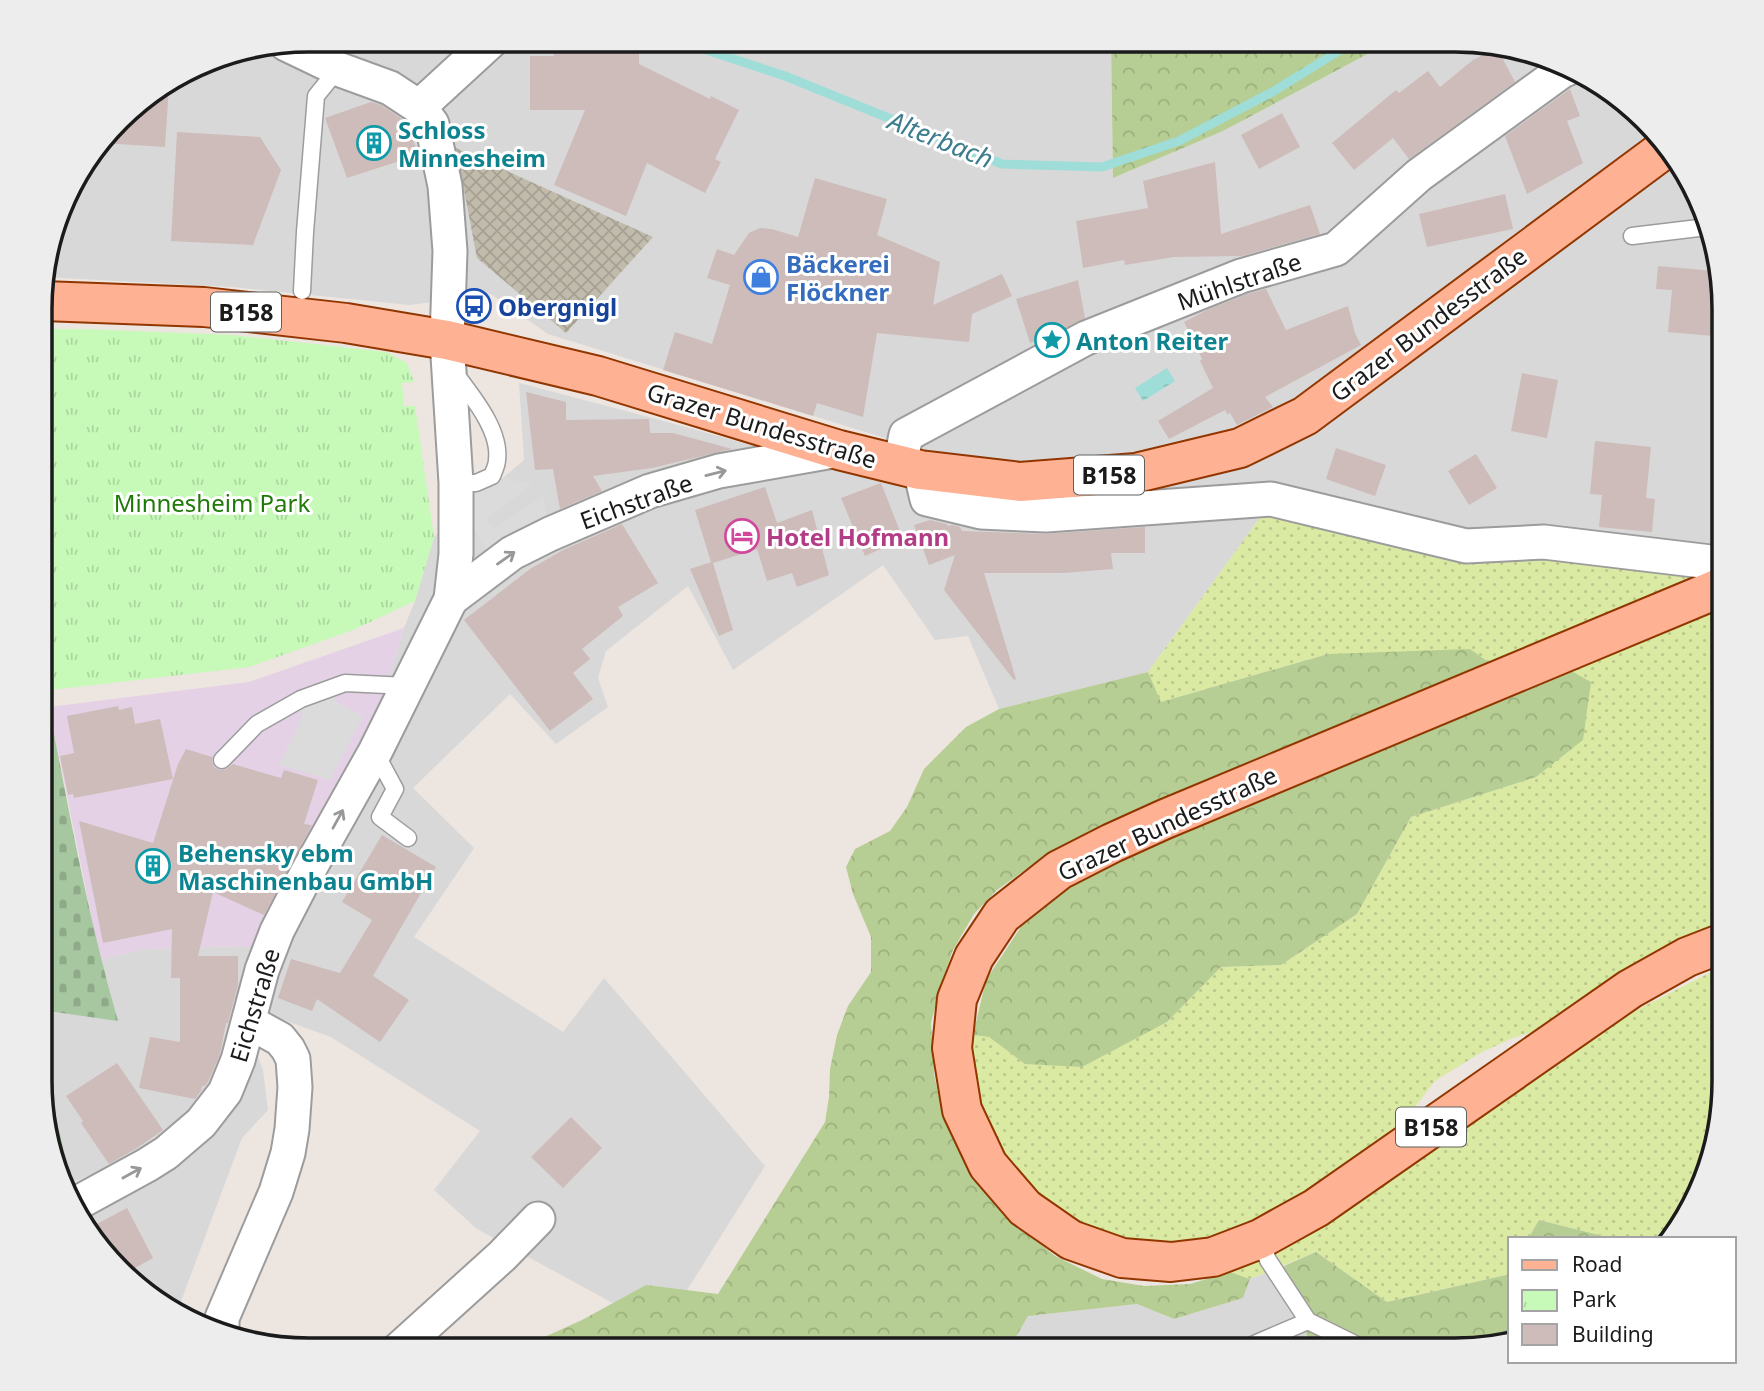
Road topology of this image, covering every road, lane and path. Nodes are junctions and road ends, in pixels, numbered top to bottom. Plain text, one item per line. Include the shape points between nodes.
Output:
1 (303, 52) edge
2 (479, 52) edge
3 (338, 69) junction
4 (1558, 74) edge
5 (419, 107) junction
6 (1658, 153) edge
7 (1698, 228) edge
8 (1632, 236) dead end
9 (302, 291) dead end
10 (53, 301) edge
11 (448, 352) junction
12 (839, 450) junction
13 (910, 468) junction
14 (1712, 562) edge
15 (1712, 591) edge
16 (451, 599) junction
17 (407, 686) junction
18 (375, 752) junction
19 (222, 760) dead end
20 (408, 838) dead end
21 (1712, 947) edge
22 (248, 1023) junction
23 (82, 1201) edge
24 (538, 1219) dead end
25 (1261, 1239) junction
26 (1308, 1321) junction
27 (222, 1323) edge
28 (411, 1338) edge
29 (1268, 1338) edge
30 (1343, 1338) edge

1 - 3 street
2 - 5 street
3 - 5 street via 390,88
3 - 9 lane via 316,96
4 - 13 street, Mühlstraße via 1419,175 1336,249 1241,276 1086,338 906,435
5 - 11 street via 432,124 445,186 450,251
6 - 13 main road, Grazer Bundesstraße / B158 via 1305,416 1240,448 1136,473 1020,482
7 - 8 lane
10 - 11 main road, B158 via 204,307 346,323
11 - 12 main road, Grazer Bundesstraße / B158 via 598,376
11 - 16 street, Eichstraße via 456,483
12 - 13 main road, Grazer Bundesstraße / B158
16 -> 12 street, Eichstraße via 512,553 650,491 719,471
13 - 14 street via 927,499 981,512 1046,515 1271,499 1466,546 1544,542
15 - 25 main road, Grazer Bundesstraße / B158 via 1112,843 1059,870 1002,915 974,957 957,999 952,1048 962,1110 988,1165 1025,1208 1071,1240 1122,1258 1171,1262 1213,1257
16 - 17 street, Eichstraße
17 - 18 street, Eichstraße
17 - 19 lane via 345,682 301,699 257,724
18 - 20 lane via 395,789 380,817
22 -> 18 street, Eichstraße via 277,931
21 - 25 main road, Grazer Bundesstraße / B158 via 1630,989 1316,1208
23 -> 22 street, Eichstraße via 166,1153 201,1123 232,1079
22 - 27 street via 288,1049 295,1072 294,1097 284,1172
24 - 28 street
25 - 26 lane via 1268,1260
26 - 29 lane
26 - 30 lane

